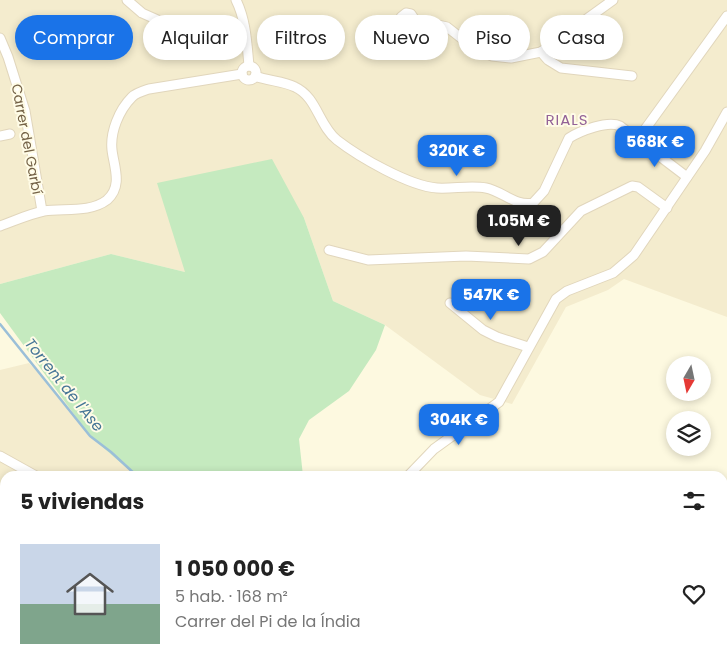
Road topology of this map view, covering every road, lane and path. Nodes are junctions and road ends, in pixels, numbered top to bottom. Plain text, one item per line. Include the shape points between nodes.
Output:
1 (127, 0) edge
2 (236, 0) edge
3 (613, 0) edge
4 (146, 15) edge
5 (242, 15) edge
6 (592, 15) edge
7 (727, 16) edge
8 (448, 28) edge
9 (0, 38) edge
10 (247, 50) edge
11 (540, 52) edge
12 (548, 60) edge
13 (249, 66) junction
14 (242, 74) junction
15 (255, 76) junction
16 (632, 76) dead end
17 (727, 112) edge
18 (10, 134) dead end
19 (0, 136) edge
20 (638, 139) junction
21 (687, 177) junction
22 (667, 208) junction
23 (42, 211) junction
24 (0, 226) edge
25 (329, 250) dead end
26 (450, 303) dead end
27 (528, 347) junction
28 (0, 456) edge
29 (27, 471) edge
30 (413, 471) edge

1 - 4 street
2 - 5 street
3 - 6 street
7 - 20 street
8 - 11 street via 492,56 511,58
9 - 23 street, Carrer del Garbí via 25,110
10 - 13 street
12 - 16 street via 561,68
13 - 14 street
13 - 15 street via 254,69
14 - 15 street via 246,79
14 - 23 street via 148,88 132,97 112,136 117,174 112,194 95,207
15 - 20 street via 300,89 312,102 330,135 391,172 434,188 492,189 526,204 538,199 544,191 572,136 613,124
17 - 21 street
18 - 19 street
20 - 21 street
21 - 22 street
22 - 25 street via 632,186 581,211 543,252 529,259 466,256 368,260
22 - 27 street via 623,266 556,299
23 - 24 street
26 - 27 street via 483,330
27 - 30 street via 499,402 434,449
28 - 29 street

